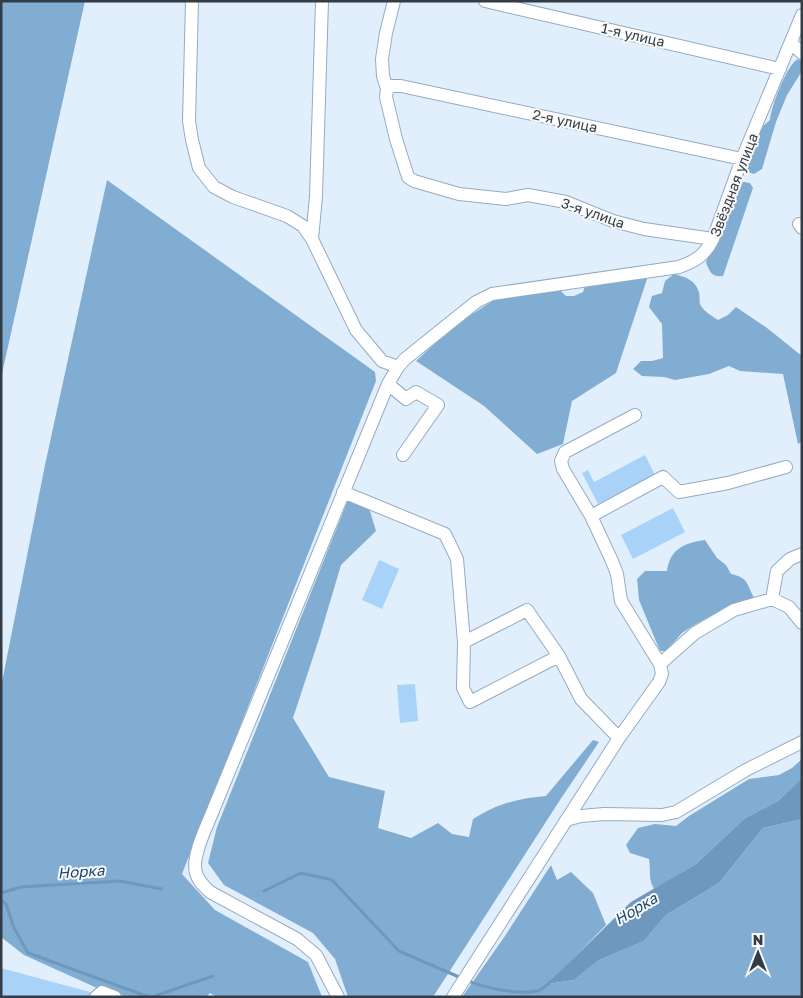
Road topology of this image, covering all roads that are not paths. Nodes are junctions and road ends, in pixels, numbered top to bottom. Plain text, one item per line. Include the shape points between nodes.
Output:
1 (192, 1) edge
2 (322, 1) edge
3 (394, 1) edge
4 (485, 1) edge
5 (802, 15) edge
6 (791, 43) junction
7 (802, 53) edge
8 (780, 69) junction
9 (387, 89) junction
10 (742, 159) junction
11 (312, 238) junction
12 (713, 239) junction
13 (398, 367) junction
14 (388, 384) junction
15 (635, 415) dead end
16 (402, 455) dead end
17 (786, 467) dead end
18 (343, 492) junction
19 (590, 516) junction
20 (802, 554) edge
21 (772, 599) junction
22 (802, 623) edge
23 (464, 642) junction
24 (559, 656) junction
25 (660, 664) junction
26 (618, 738) junction
27 (802, 742) edge
28 (566, 820) junction
29 (96, 997) edge
30 (115, 997) edge
31 (338, 997) edge
32 (453, 997) edge

1 - 11 street via 189,121 199,168 214,186 233,197 287,216 303,226
2 - 11 street
3 - 9 street via 382,59
4 - 8 street, 1-я улица
5 - 6 street, Звёздная улица
6 - 7 street
6 - 8 street, Звёздная улица
8 - 10 street, Звёздная улица
9 - 10 street, 2-я улица via 401,86
9 - 12 street, 3-я улица via 386,97 400,155 408,177 414,181 459,194 506,199 528,195 566,202 644,229
10 - 12 street, Звёздная улица
11 - 13 street via 356,330 382,361
12 - 13 street, Звёздная улица via 700,258 679,268 492,294 476,302 432,336
13 - 14 street, Звёздная улица
14 - 16 street via 406,399 416,392 438,405
14 - 18 street, Звёздная улица
15 - 19 street via 565,452 561,461 563,469
17 - 19 street via 679,492 663,477
18 - 23 street via 445,534 457,560
18 - 31 street, Звёздная улица via 200,844 195,871 210,892 297,939 316,955
19 - 25 street via 617,574 621,601
20 - 21 street via 776,571
21 - 22 street via 789,607
21 - 25 street via 734,610 695,633
23 - 24 street via 527,610
23 - 24 street via 463,688 470,702
24 - 26 street via 581,699
25 - 26 street via 662,674 658,682
26 - 28 street
27 - 28 street via 746,770 676,812 662,815 604,814
28 - 32 street
29 - 30 street via 102,992

